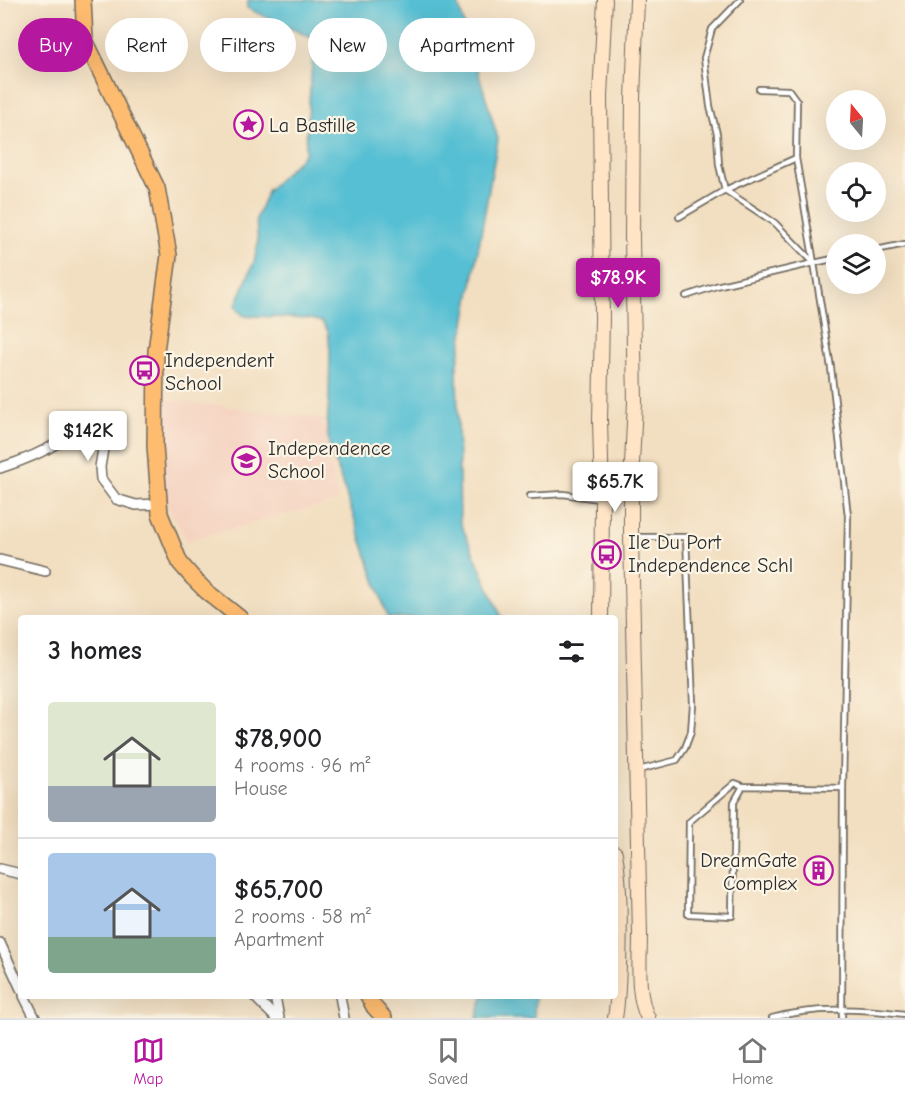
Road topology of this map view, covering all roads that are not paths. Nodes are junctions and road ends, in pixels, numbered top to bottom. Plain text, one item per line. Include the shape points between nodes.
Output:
1 (83, 0) edge
2 (604, 0) edge
3 (637, 0) edge
4 (740, 0) edge
5 (759, 89) dead end
6 (796, 158) junction
7 (725, 190) junction
8 (679, 217) dead end
9 (905, 244) edge
10 (886, 248) edge
11 (826, 260) edge
12 (814, 263) junction
13 (686, 296) dead end
14 (0, 468) edge
15 (530, 496) dead end
16 (602, 499) junction
17 (158, 504) junction
18 (631, 537) junction
19 (0, 560) edge
20 (45, 571) dead end
21 (236, 615) edge
22 (601, 615) edge
23 (637, 770) junction
24 (743, 786) junction
25 (843, 788) junction
26 (0, 869) edge
27 (618, 869) edge
28 (18, 873) edge
29 (0, 944) edge
30 (18, 983) edge
31 (26, 999) edge
32 (257, 999) edge
33 (275, 999) edge
34 (341, 999) edge
35 (842, 1010) junction
36 (905, 1014) edge
37 (35, 1018) edge
38 (278, 1018) edge
39 (344, 1018) edge
40 (615, 1018) edge
41 (648, 1018) edge
42 (772, 1018) edge
43 (842, 1018) edge

1 - 17 main road via 85,40 157,188 169,255 156,351
2 - 16 street via 600,96
3 - 18 street
4 - 7 lane via 712,29 704,58
5 - 6 lane via 789,90 797,100
6 - 7 lane
6 - 12 lane
7 - 8 lane
7 - 12 lane via 775,223
9 - 10 lane
11 - 12 lane
12 - 13 lane
12 - 25 lane via 848,516
14 - 17 street via 40,454 92,418 100,424 105,437 101,479 116,499 136,505
15 - 16 lane via 563,494
16 - 22 street
17 - 21 main road via 180,563
18 - 23 street
18 - 23 lane via 686,537 693,704 691,732 677,760
19 - 20 street
23 - 41 street via 640,982
24 - 24 lane via 734,802 732,915 688,914 689,822 735,783
24 - 25 lane
25 - 35 lane
26 - 28 street
27 - 40 street via 620,938
29 - 30 street
31 - 37 street
32 - 38 street
33 - 38 street
34 - 39 street
35 - 36 lane
35 - 42 lane
35 - 43 lane

